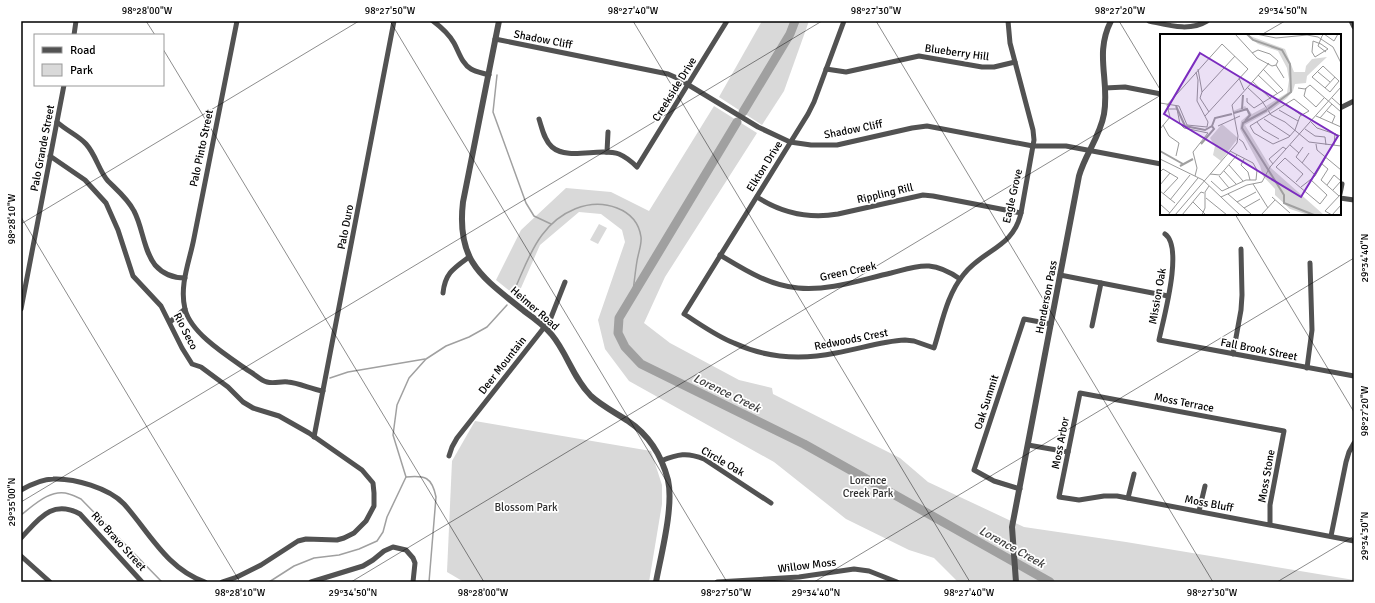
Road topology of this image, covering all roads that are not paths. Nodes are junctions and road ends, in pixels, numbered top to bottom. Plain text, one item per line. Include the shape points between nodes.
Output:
1 (76, 21) edge
2 (237, 21) edge
3 (394, 21) edge
4 (433, 21) edge
5 (499, 21) edge
6 (844, 21) edge
7 (1008, 21) edge
8 (1111, 21) edge
9 (1149, 21) edge
10 (1207, 21) edge
11 (1351, 21) edge
12 (725, 22) edge
13 (1354, 27) edge
14 (74, 34) edge
15 (495, 40) junction
16 (1015, 62) junction
17 (826, 69) junction
18 (489, 75) junction
19 (688, 85) junction
20 (64, 86) edge
21 (1105, 88) junction
22 (1160, 94) edge
23 (1354, 101) edge
24 (1341, 108) edge
25 (539, 119) dead end
26 (58, 122) junction
27 (608, 132) dead end
28 (790, 142) junction
29 (1033, 146) junction
30 (1090, 151) junction
31 (607, 152) junction
32 (50, 156) junction
33 (1160, 164) edge
34 (1342, 184) dead end
35 (1341, 189) edge
36 (757, 197) junction
37 (1341, 198) edge
38 (1354, 200) edge
39 (1021, 212) junction
40 (1165, 234) dead end
41 (1241, 249) dead end
42 (720, 255) junction
43 (469, 257) junction
44 (1310, 263) dead end
45 (1060, 275) junction
46 (185, 278) junction
47 (960, 279) junction
48 (565, 282) dead end
49 (1101, 283) junction
50 (443, 293) dead end
51 (1168, 296) junction
52 (21, 309) edge
53 (185, 309) junction
54 (684, 314) joint
55 (170, 322) junction
56 (1051, 324) junction
57 (1092, 326) dead end
58 (544, 327) junction
59 (1160, 340) joint
60 (934, 348) joint
61 (1233, 354) junction
62 (1306, 368) junction
63 (1354, 376) edge
64 (323, 391) junction
65 (1080, 393) joint
66 (1284, 431) joint
67 (314, 436) junction
68 (1354, 443) edge
69 (1028, 444) junction
70 (1068, 452) junction
71 (449, 456) dead end
72 (661, 461) junction
73 (1134, 474) dead end
74 (1205, 486) dead end
75 (1020, 489) junction
76 (21, 490) edge
77 (1059, 496) joint
78 (1128, 498) junction
79 (771, 503) dead end
80 (1200, 511) junction
81 (1270, 525) junction
82 (1331, 536) junction
83 (21, 538) edge
84 (1354, 541) edge
85 (21, 556) edge
86 (790, 580) edge
87 (50, 582) edge
88 (142, 582) edge
89 (205, 582) edge
90 (222, 582) edge
91 (311, 582) edge
92 (413, 582) edge
93 (656, 582) edge
94 (721, 582) edge
95 (897, 582) edge
96 (1016, 582) edge

1 - 14 street
2 - 46 street, Palo Pinto Street
3 - 64 street, Palo Duro
4 - 18 street via 447,34 467,66
5 - 15 street, Heimer Road
6 - 17 street, Elkton Drive
7 - 16 street, Eagle Grove
8 - 21 street, Henderson Pass via 1103,51
9 - 10 street via 1186,27 1198,26
11 - 13 street
12 - 19 street, Creekside Drive
15 - 18 street, Heimer Road
15 - 19 street, Shadow Cliff via 663,73
16 - 17 street, Blueberry Hill via 982,67 919,56 846,72
16 - 29 street, Eagle Grove via 1033,130
17 - 28 street, Elkton Drive via 814,102
18 - 43 street, Heimer Road via 463,202 463,234
19 - 28 street, Shadow Cliff via 758,127
19 - 31 street, Creekside Drive via 637,167 622,156
20 - 26 street, Palo Grande Street
21 - 22 street via 1125,87
21 - 30 street, Henderson Pass via 1102,124
23 - 24 street
25 - 31 street via 547,141 556,149 568,153
26 - 32 street, Palo Grande Street
26 - 46 street via 86,144 108,180 134,209 148,253 156,266 173,277
27 - 31 street
28 - 29 street, Shadow Cliff via 837,145 927,126
28 - 36 street, Elkton Drive
29 - 30 street, Shadow Cliff via 1060,146
29 - 39 street, Eagle Grove
30 - 33 street, Shadow Cliff
30 - 45 street, Henderson Pass via 1083,161 1079,176
32 - 52 street, Palo Grande Street
32 - 55 street, Rio Seco via 79,175 101,196 118,230 133,276 161,306
34 - 35 street
36 - 39 street, Rippling Rill via 787,212 807,216 828,216 923,195
36 - 42 street, Elkton Drive
37 - 38 street
39 - 47 street, Eagle Grove via 1018,224 1008,238 977,260
40 - 51 street, Mission Oak via 1172,241 1173,265
41 - 61 street via 1241,310
42 - 47 street, Green Creek via 761,278 797,288 835,286 920,266 941,268
42 - 54 street, Elkton Drive
43 - 50 street via 450,272
43 - 58 street, Heimer Road via 478,272
44 - 62 street via 1312,330
45 - 49 street
45 - 56 street, Henderson Pass
46 - 53 street, Rio Seco
47 - 60 street, Eagle Grove via 951,295
48 - 58 street, Deer Mountain via 550,320
49 - 51 street
49 - 57 street
51 - 59 street, Mission Oak
53 - 55 street
53 - 64 street, Rio Seco via 198,331 260,379 269,383 287,382
54 - 60 street, Redwoods Crest via 734,344 780,356 811,357 901,340 914,341
55 - 67 street, Rio Seco via 192,364 201,367 253,408 279,416
56 - 69 street, Henderson Pass
56 - 75 street, Oak Summit via 1024,319 974,470 994,481
58 - 71 street, Deer Mountain via 457,438
58 - 72 street, Heimer Road via 559,344 579,381 591,396 634,425 647,437
59 - 61 street, Fall Brook Street
61 - 62 street, Fall Brook Street
62 - 63 street, Fall Brook Street
64 - 67 street, Palo Duro
65 - 66 street, Moss Terrace
65 - 70 street, Moss Arbor
66 - 81 street, Moss Stone via 1270,505
67 - 90 street, Rio Seco via 365,473 372,483 374,506 366,521 350,535 337,540 298,541 261,565
68 - 82 street via 1346,462
69 - 70 street
69 - 75 street, Henderson Pass
70 - 77 street, Moss Arbor
72 - 79 street, Circle Oak via 685,454 704,458
72 - 93 street, Heimer Road via 668,482 669,510
73 - 78 street
74 - 80 street
75 - 96 street, Henderson Pass via 1012,532
76 - 89 street via 52,479 78,481 105,491 123,503 166,556 192,577
77 - 78 street, Moss Bluff via 1079,500 1110,496
78 - 80 street, Moss Bluff
80 - 81 street, Moss Bluff
81 - 82 street, Moss Bluff
82 - 84 street, Moss Bluff
83 - 88 street, Rio Bravo Street via 49,511 56,508 72,510 80,514
85 - 87 street
86 - 94 street, Willow Moss
86 - 95 street, Willow Moss via 859,569
91 - 92 street via 363,566 393,547 406,550 413,558

